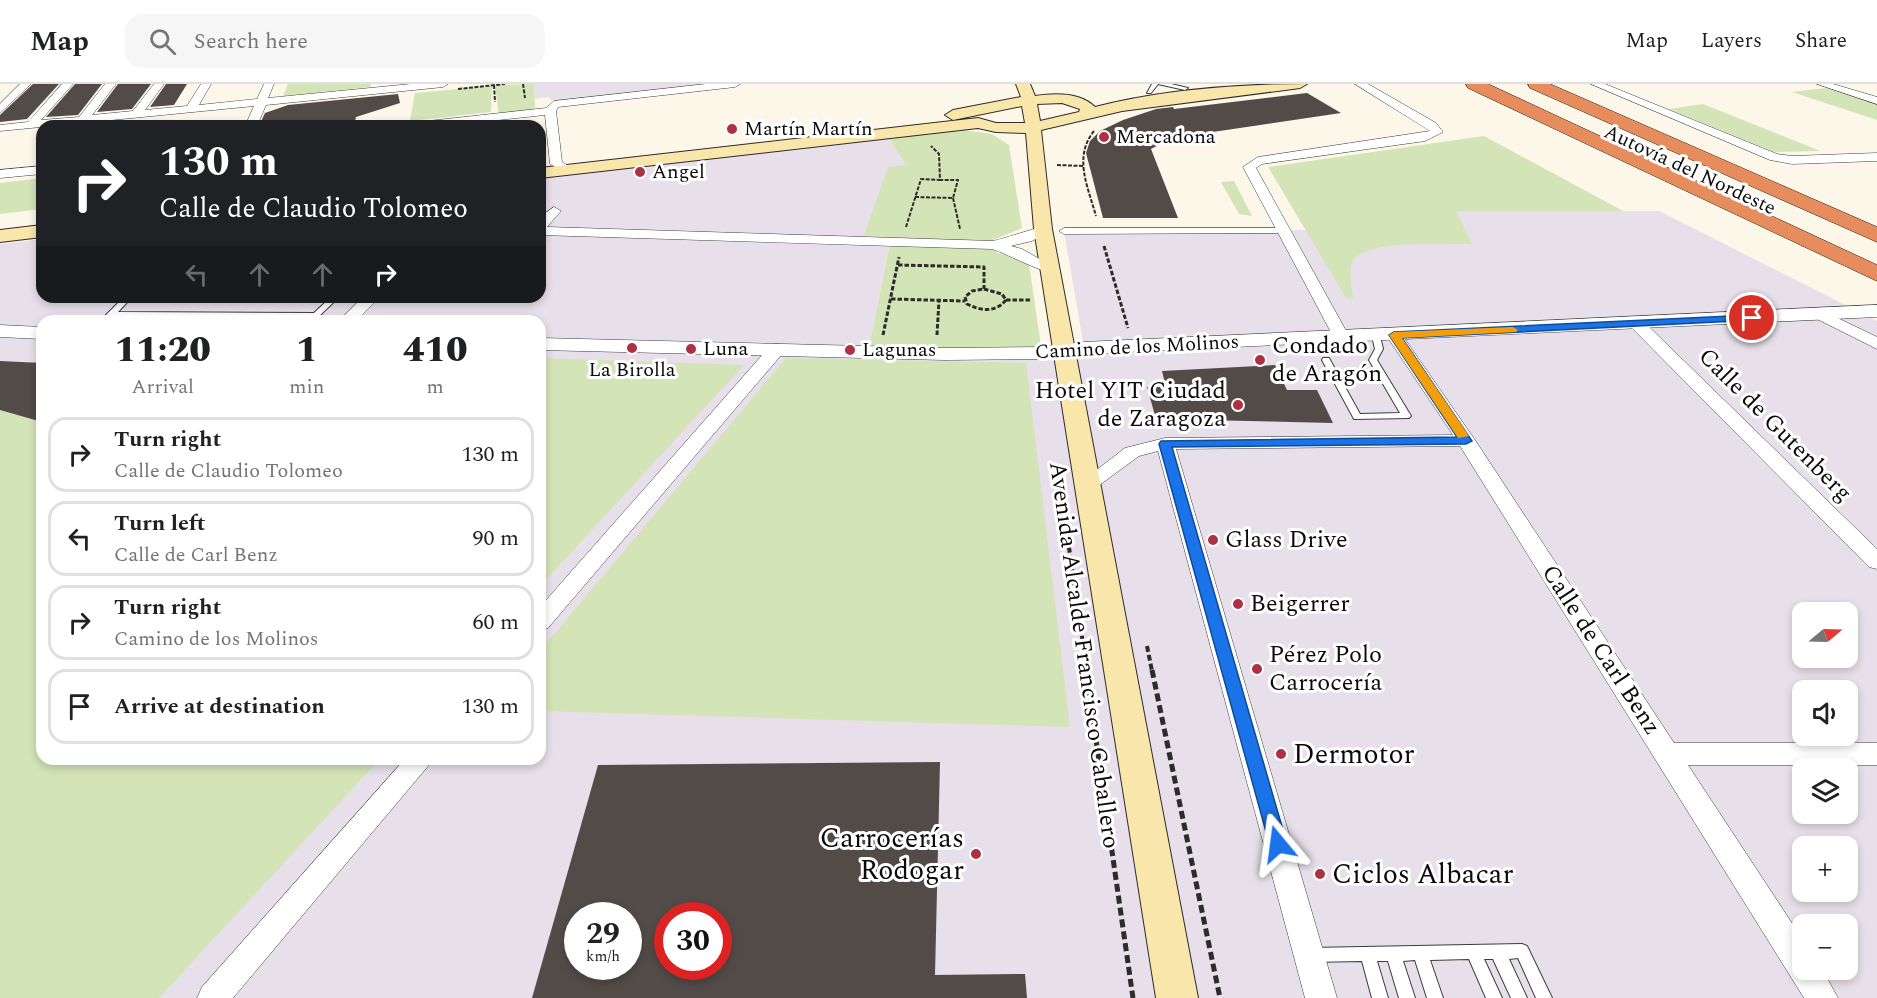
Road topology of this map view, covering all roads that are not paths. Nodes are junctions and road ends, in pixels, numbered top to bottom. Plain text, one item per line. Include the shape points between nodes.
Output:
1 (26, 84) edge
2 (68, 84) edge
3 (111, 84) edge
4 (159, 84) edge
5 (206, 84) edge
6 (269, 84) edge
7 (443, 84) edge
8 (735, 84) edge
9 (1220, 84) edge
10 (1300, 84) edge
11 (1360, 84) edge
12 (1474, 84) edge
13 (1503, 84) edge
14 (1536, 84) edge
15 (1566, 84) edge
16 (1596, 84) edge
17 (1822, 84) edge
18 (1155, 87) edge
19 (1027, 88) edge
20 (1006, 95) junction
21 (1069, 96) junction
22 (1877, 101) edge
23 (260, 102) junction
24 (0, 110) edge
25 (190, 111) junction
26 (550, 111) junction
27 (136, 115) junction
28 (1080, 116) junction
29 (82, 120) joint
30 (253, 120) edge
31 (466, 120) edge
32 (983, 120) junction
33 (31, 125) junction
34 (36, 125) edge
35 (1025, 126) junction
36 (0, 128) edge
37 (546, 133) edge
38 (1034, 156) junction
39 (1877, 157) edge
40 (555, 164) edge
41 (36, 171) edge
42 (0, 174) edge
43 (554, 211) dead end
44 (546, 218) edge
45 (1877, 218) edge
46 (36, 219) edge
47 (0, 223) edge
48 (36, 227) edge
49 (1043, 229) junction
50 (546, 230) edge
51 (0, 231) edge
52 (1064, 231) dead end
53 (1284, 231) junction
54 (36, 232) edge
55 (1877, 235) edge
56 (0, 236) edge
57 (993, 245) junction
58 (1877, 255) edge
59 (1050, 269) junction
60 (1877, 274) edge
61 (122, 303) edge
62 (328, 303) edge
63 (366, 303) edge
64 (1877, 311) edge
65 (111, 314) joint
66 (161, 315) edge
67 (315, 315) edge
68 (353, 315) edge
69 (1821, 315) junction
70 (1637, 324) junction
71 (0, 331) edge
72 (36, 333) edge
73 (1385, 336) junction
74 (1342, 338) junction
75 (546, 344) edge
76 (1877, 344) edge
77 (777, 349) junction
78 (1053, 352) junction
79 (1326, 360) dead end
80 (1466, 441) junction
81 (1165, 444) junction
82 (1087, 485) junction
83 (1877, 562) edge
84 (546, 615) edge
85 (1668, 754) junction
86 (1877, 754) edge
87 (416, 765) edge
88 (1792, 949) edge
89 (1473, 952) junction
90 (1498, 952) junction
91 (1420, 953) junction
92 (1367, 954) junction
93 (1393, 954) junction
94 (1309, 955) junction
95 (1811, 980) edge
96 (213, 998) edge
97 (1177, 998) edge
98 (1321, 998) edge
99 (1380, 998) edge
100 (1407, 998) edge
101 (1435, 998) edge
102 (1494, 998) edge
103 (1519, 998) edge
104 (1544, 998) edge
105 (1822, 998) edge

1 - 24 street
2 - 33 street
3 - 29 street
4 - 27 street
5 - 25 street
6 - 23 street
7 - 23 street
8 - 26 street via 559,102 551,105
9 - 18 main road
10 - 28 main road via 1123,106
11 - 53 street via 1432,125 1437,132 1250,164
12 - 60 highway
13 - 58 highway, Autovía del Nordeste
14 - 55 highway, Autovía del Nordeste
15 - 45 highway
16 - 39 street via 1779,159
17 - 22 street
18 - 21 main road
19 - 20 main road
19 - 21 main road
19 - 35 main road
20 - 32 main road
20 - 35 main road, Avenida Alcalde Francisco Caballero
21 - 28 main road via 1086,105
23 - 25 street
23 - 30 street
25 - 27 street
26 - 31 street
26 - 37 street
27 - 29 street
28 - 35 main road
28 - 38 main road via 1058,131
32 - 35 main road
32 - 38 main road
32 - 40 main road
32 - 40 main road via 916,130
33 - 34 street
33 - 36 street
35 - 38 main road, Avenida Alcalde Francisco Caballero
37 - 40 street
38 - 49 main road, Avenida Alcalde Francisco Caballero
41 - 42 street
43 - 44 street
46 - 47 main road
48 - 51 street
49 - 57 street via 1027,238
49 - 59 main road, Avenida Alcalde Francisco Caballero
50 - 57 street
52 - 53 street
53 - 74 street
54 - 56 main road
57 - 59 street via 1028,256
59 - 78 main road, Avenida Alcalde Francisco Caballero
61 - 65 lane
62 - 67 lane
63 - 68 street
64 - 69 street, Camino de los Molinos
65 - 66 lane
69 - 70 street, Camino de los Molinos
69 - 76 street
70 - 73 street, Camino de los Molinos
70 - 83 street, Calle de Gutenberg
71 - 72 street
73 - 74 street, Camino de los Molinos
73 - 79 lane via 1373,360 1406,416 1357,417
73 - 80 street, Calle de Carl Benz
74 - 78 street, Camino de los Molinos
75 - 77 street, Camino de los Molinos
77 - 78 street, Camino de los Molinos via 936,354
77 - 84 street
78 - 82 main road, Avenida Alcalde Francisco Caballero
80 - 81 street
80 - 85 street, Calle de Carl Benz
81 - 82 street via 1132,452
81 - 94 street
82 - 97 main road, Avenida Alcalde Francisco Caballero
85 - 86 street
85 - 88 street, Calle de Carl Benz
87 - 96 street
89 - 90 lane
89 - 91 lane
89 - 102 lane
90 - 103 lane
90 - 104 lane via 1522,951
91 - 93 lane
91 - 101 lane
92 - 93 lane
92 - 94 lane
92 - 99 lane
93 - 100 lane
94 - 98 street
95 - 105 street, Calle de Carl Benz

